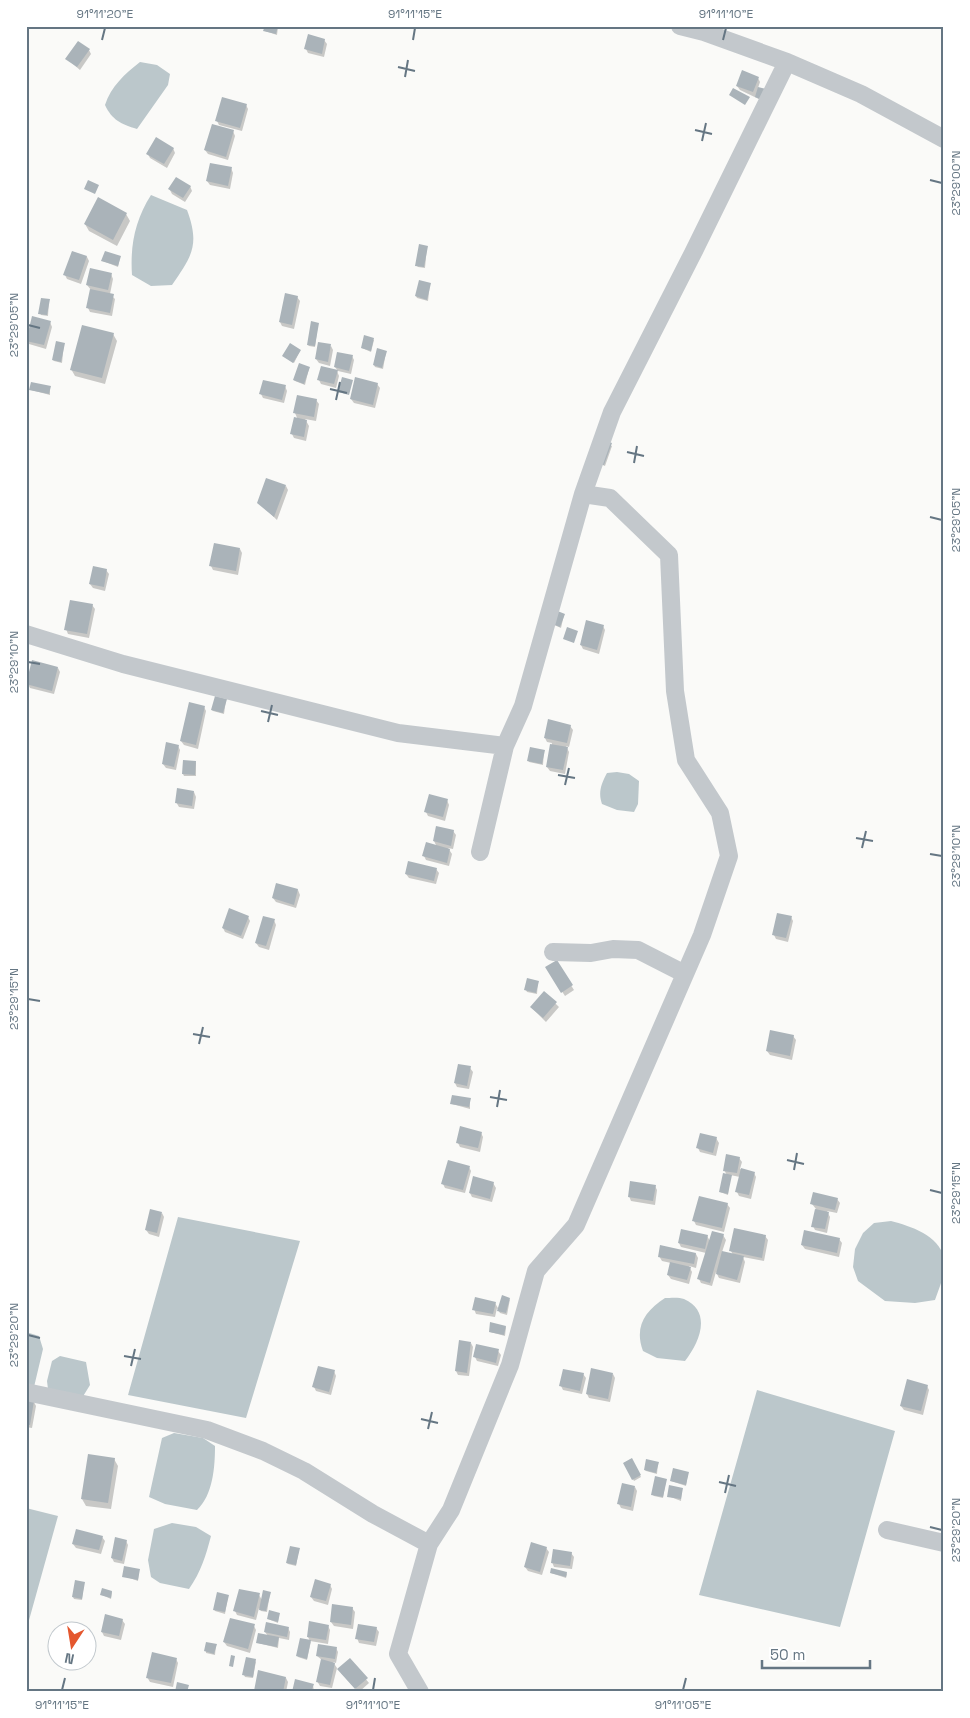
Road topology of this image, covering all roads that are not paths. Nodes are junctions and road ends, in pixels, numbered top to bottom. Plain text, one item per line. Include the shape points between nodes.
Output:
1 (680, 26) edge
2 (787, 62) junction
3 (944, 139) edge
4 (583, 494) junction
5 (26, 634) edge
6 (505, 746) junction
7 (480, 852) dead end
8 (554, 952) dead end
9 (684, 974) junction
10 (26, 1392) edge
11 (887, 1530) dead end
12 (944, 1543) edge
13 (429, 1544) junction
14 (420, 1692) edge

1 - 2 street
2 - 3 street via 861,94
2 - 4 street via 612,412
4 - 6 street via 523,706
4 - 9 street via 610,498 669,555 674,691 686,760 720,813 729,856 702,935
5 - 6 street via 132,666 398,733
6 - 7 street
8 - 9 street via 638,950
9 - 13 street via 576,1225 536,1270 510,1365 451,1510
10 - 13 street via 226,1436 304,1471
11 - 12 street
13 - 14 street via 398,1654

